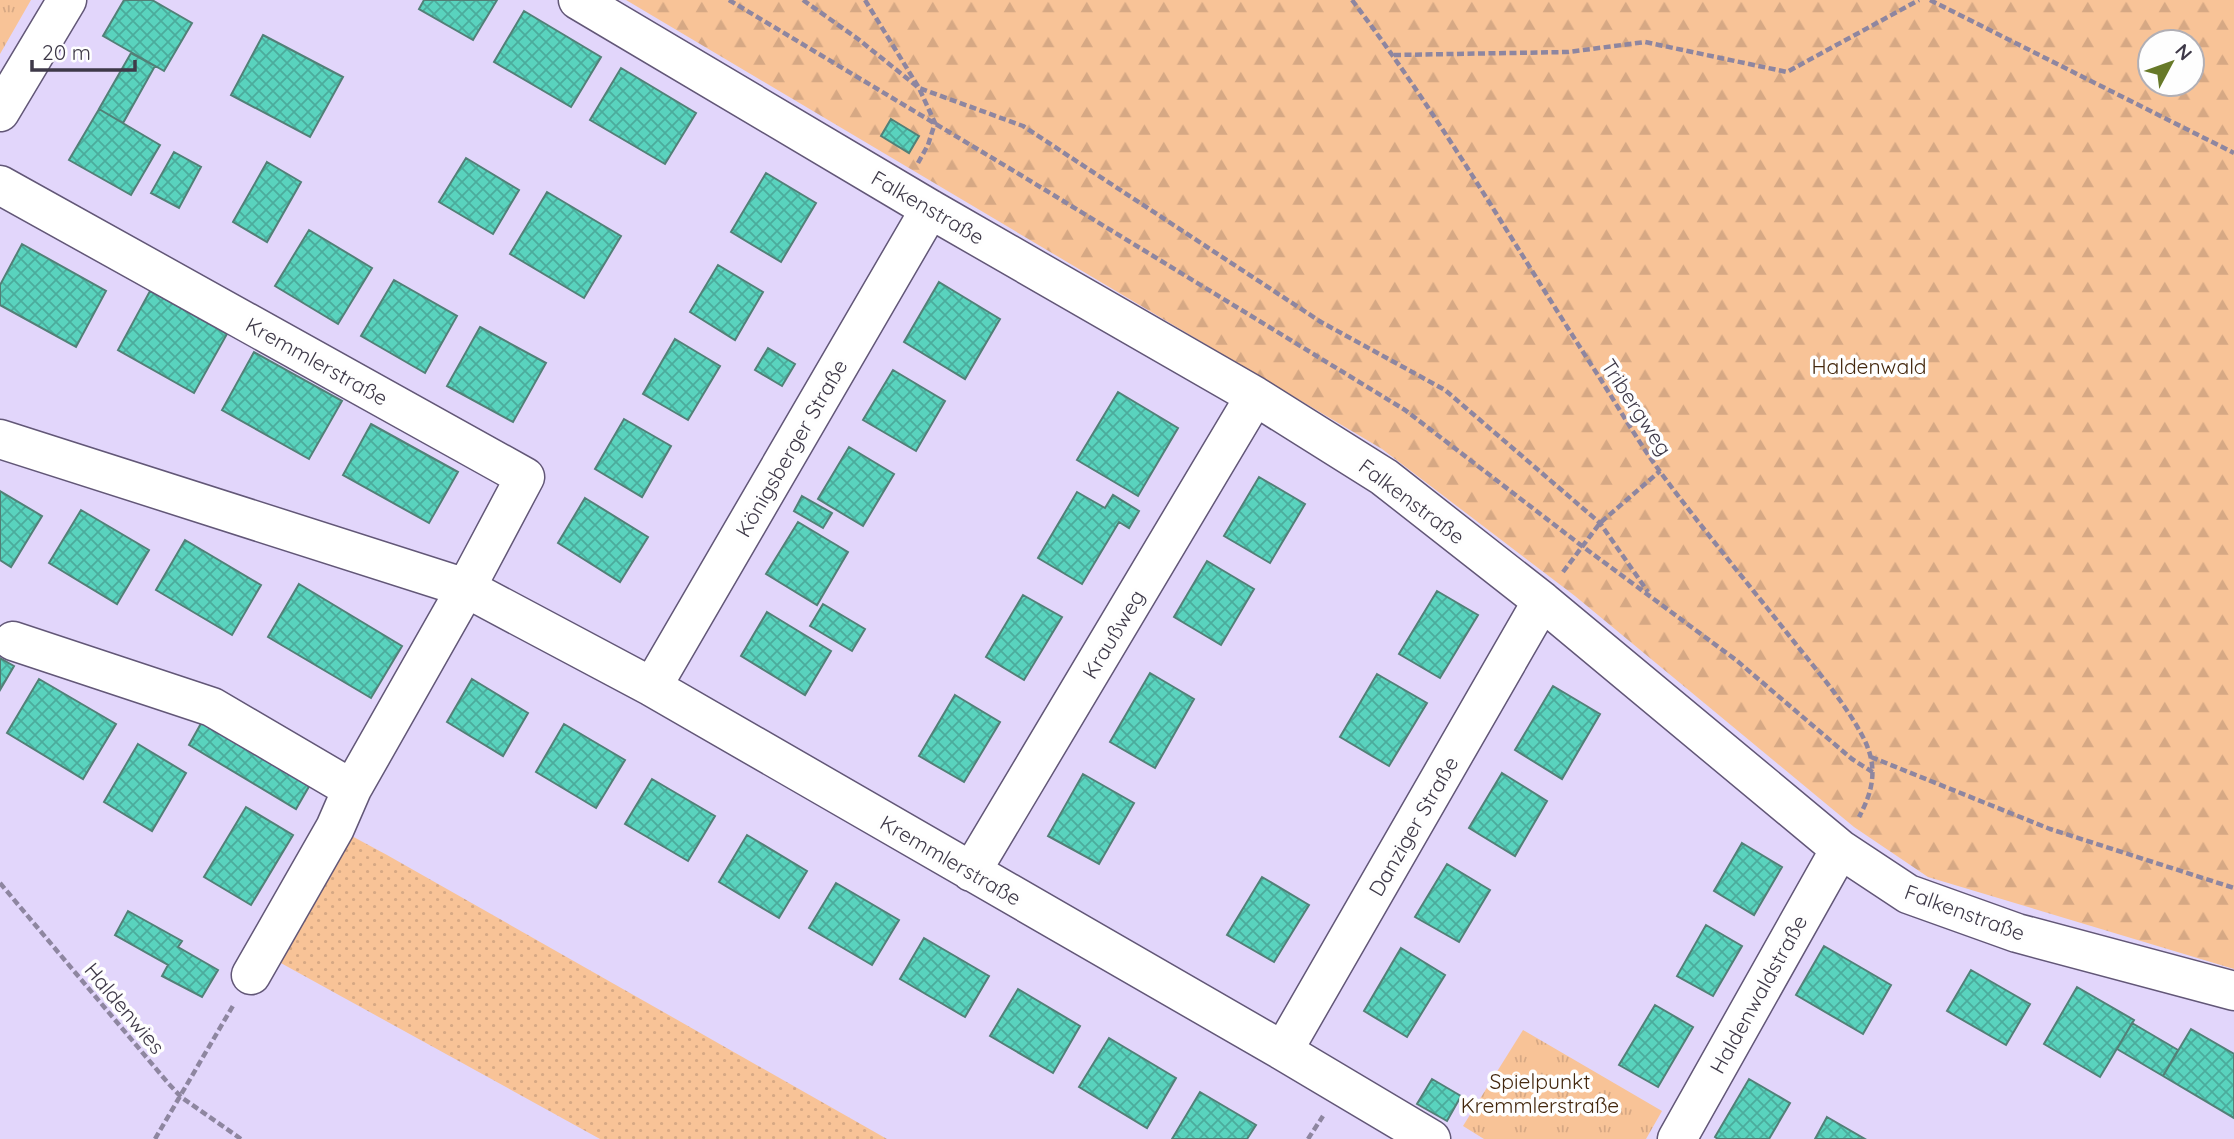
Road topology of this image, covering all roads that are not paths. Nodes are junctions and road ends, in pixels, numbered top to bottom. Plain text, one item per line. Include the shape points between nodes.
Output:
1 (67, 0) edge
2 (578, 0) edge
3 (0, 112) edge
4 (0, 185) edge
5 (930, 209) junction
6 (1255, 396) junction
7 (0, 439) edge
8 (466, 588) junction
9 (1542, 601) junction
10 (13, 641) dead end
11 (652, 687) junction
12 (352, 789) junction
13 (1847, 838) junction
14 (971, 872) junction
15 (251, 975) road end
16 (2234, 992) edge
17 (1283, 1051) junction
18 (1431, 1139) edge
19 (1677, 1139) edge

1 - 3 street
2 - 5 street, Falkenstraße
4 - 8 street, Kremmlerstraße via 525,477
5 - 6 street, Falkenstraße
5 - 11 street, Königsberger Straße
6 - 9 street, Falkenstraße via 1384,477
6 - 14 street, Kraußweg
7 - 8 street, Kremmlerstraße
8 - 11 street, Kremmlerstraße
8 - 12 street
9 - 13 street, Falkenstraße
9 - 17 street, Danziger Straße
10 - 12 street via 212,707
11 - 14 street, Kremmlerstraße
12 - 15 street via 335,828
13 - 16 street, Falkenstraße via 1908,894 1920,899 2017,933
13 - 19 street, Haldenwaldstraße
14 - 17 street, Kremmlerstraße
17 - 18 street, Kremmlerstraße

